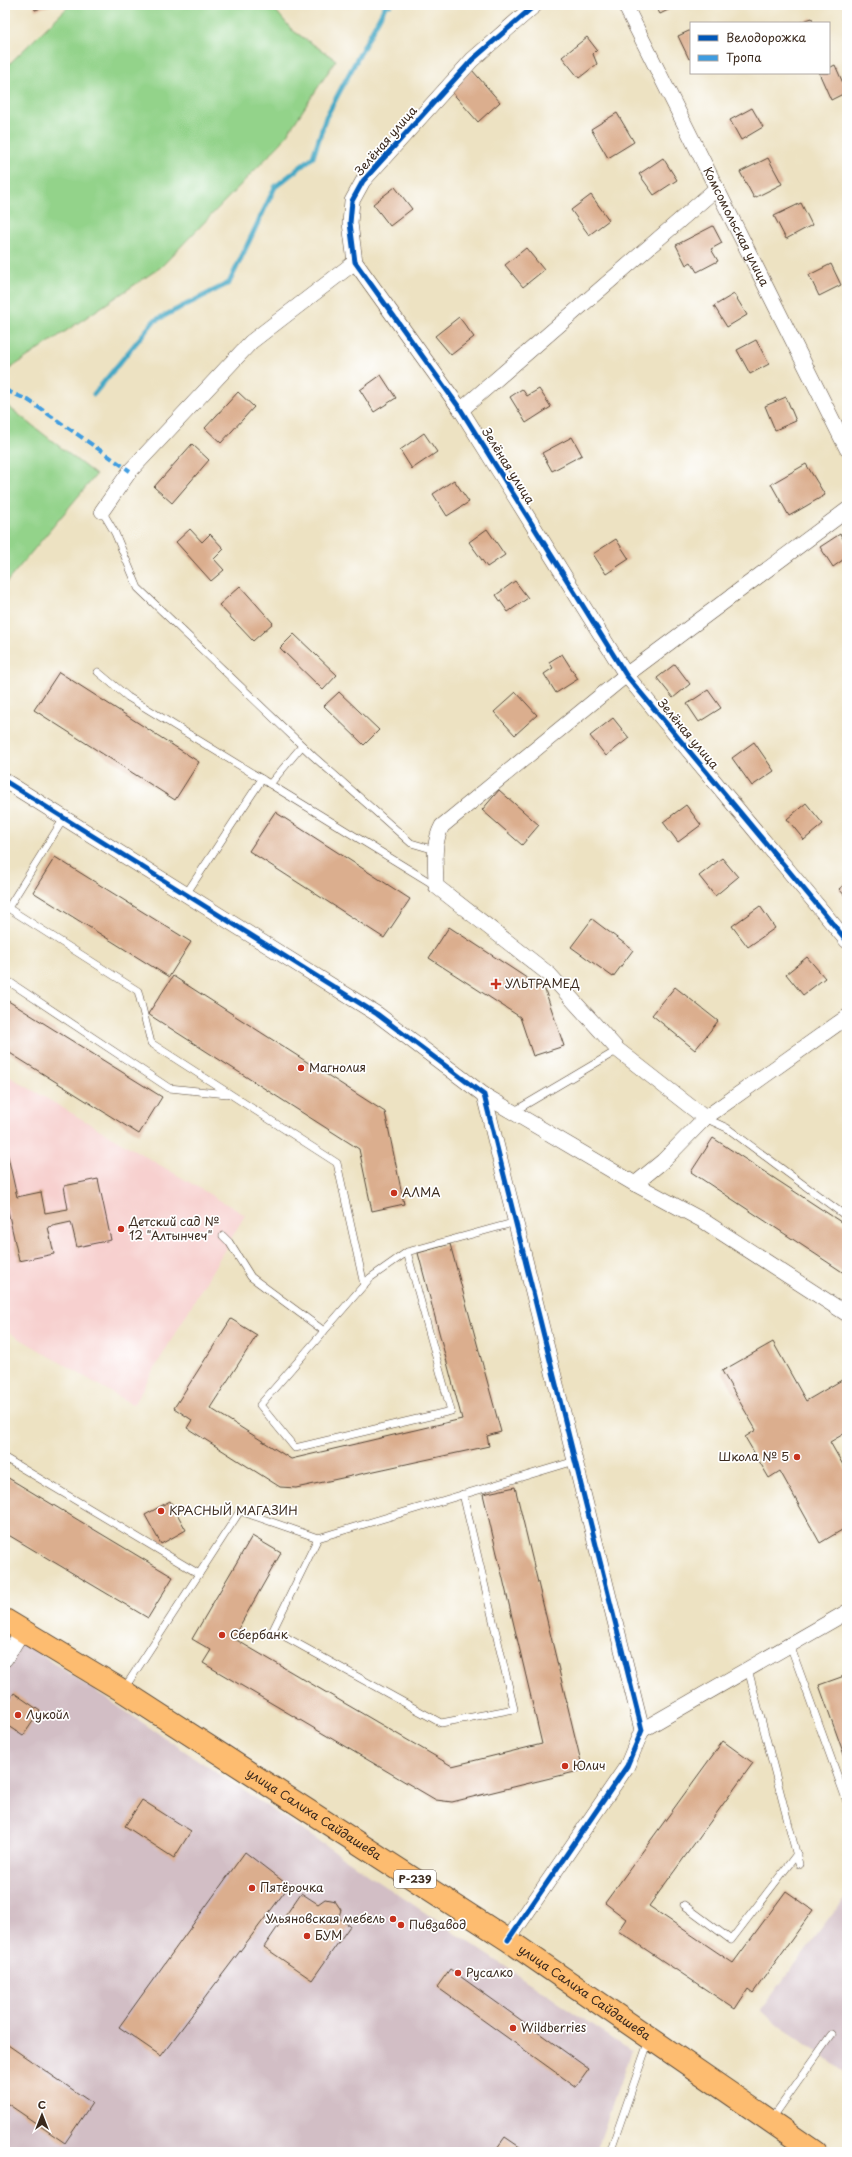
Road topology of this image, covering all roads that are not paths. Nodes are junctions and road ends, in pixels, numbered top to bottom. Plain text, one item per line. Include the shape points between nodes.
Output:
1 (536, 5) edge
2 (625, 5) edge
3 (717, 188) junction
4 (355, 262) junction
5 (461, 410) junction
6 (847, 449) edge
7 (847, 510) edge
8 (102, 511) joint
9 (98, 672) dead end
10 (626, 675) junction
11 (302, 746) junction
12 (262, 779) junction
13 (5, 780) edge
14 (270, 784) junction
15 (64, 818) junction
16 (435, 850) junction
17 (436, 886) junction
18 (186, 894) junction
19 (7, 910) edge
20 (847, 941) edge
21 (5, 979) edge
22 (847, 1017) edge
23 (618, 1050) junction
24 (229, 1094) junction
25 (484, 1094) junction
26 (513, 1112) junction
27 (705, 1118) junction
28 (635, 1184) junction
29 (847, 1216) edge
30 (516, 1222) junction
31 (223, 1236) dead end
32 (407, 1252) junction
33 (364, 1284) junction
34 (847, 1314) edge
35 (324, 1331) junction
36 (5, 1458) edge
37 (575, 1461) junction
38 (463, 1494) junction
39 (318, 1538) junction
40 (199, 1574) junction
41 (847, 1612) edge
42 (14, 1625) edge
43 (790, 1644) junction
44 (5, 1659) edge
45 (748, 1669) junction
46 (123, 1691) junction
47 (642, 1730) junction
48 (847, 1802) edge
49 (796, 1854) junction
50 (799, 1864) dead end
51 (684, 1905) dead end
52 (508, 1940) junction
53 (831, 2035) dead end
54 (650, 2038) junction
55 (771, 2121) junction
56 (612, 2150) edge
57 (815, 2152) edge

1 - 4 street, Зелёная улица via 472,60 363,181 352,200 350,223
2 - 3 street, Комсомольская улица
3 - 5 street
3 - 6 street, Комсомольская улица
4 - 5 street, Зелёная улица
4 - 8 street via 251,342 130,471
5 - 10 street, Зелёная улица
7 - 10 street
8 - 11 lane via 115,533 138,588
9 - 12 lane via 128,697
10 - 16 street via 442,826
10 - 20 street, Зелёная улица
11 - 14 lane
11 - 16 lane via 411,843
12 - 14 lane
12 - 18 lane
13 - 15 street
14 - 17 lane
15 - 18 street
15 - 19 lane
16 - 17 street
17 - 23 street via 550,975
18 - 25 street via 377,1014
19 - 24 lane via 138,991 151,1043
21 - 24 lane via 169,1088
22 - 27 street
23 - 26 lane
23 - 27 street
24 - 33 lane via 337,1163
25 - 26 street
25 - 30 street
26 - 28 street
27 - 28 street via 663,1161
27 - 29 lane via 727,1128
28 - 34 street via 702,1220
30 - 32 lane
30 - 37 street
31 - 35 lane via 230,1242 251,1277
32 - 33 lane
32 - 35 lane via 451,1411 295,1448 260,1405
33 - 35 lane
36 - 40 lane
37 - 38 lane
37 - 47 street
38 - 39 lane
38 - 39 lane via 514,1709 440,1723 273,1630
39 - 40 lane via 240,1511
40 - 46 lane
41 - 43 street
42 - 44 street
42 - 46 highway, улица Салиха Сайдашева / Р-239
43 - 45 street
43 - 48 lane
45 - 47 street
45 - 49 lane
46 - 52 highway, улица Салиха Сайдашева / Р-239
47 - 52 street via 627,1766
49 - 50 lane
49 - 51 lane via 731,1940
52 - 54 highway, улица Салиха Сайдашева / Р-239
53 - 55 lane
54 - 55 highway, улица Салиха Сайдашева / Р-239
54 - 56 lane
55 - 57 highway, улица Салиха Сайдашева / Р-239

